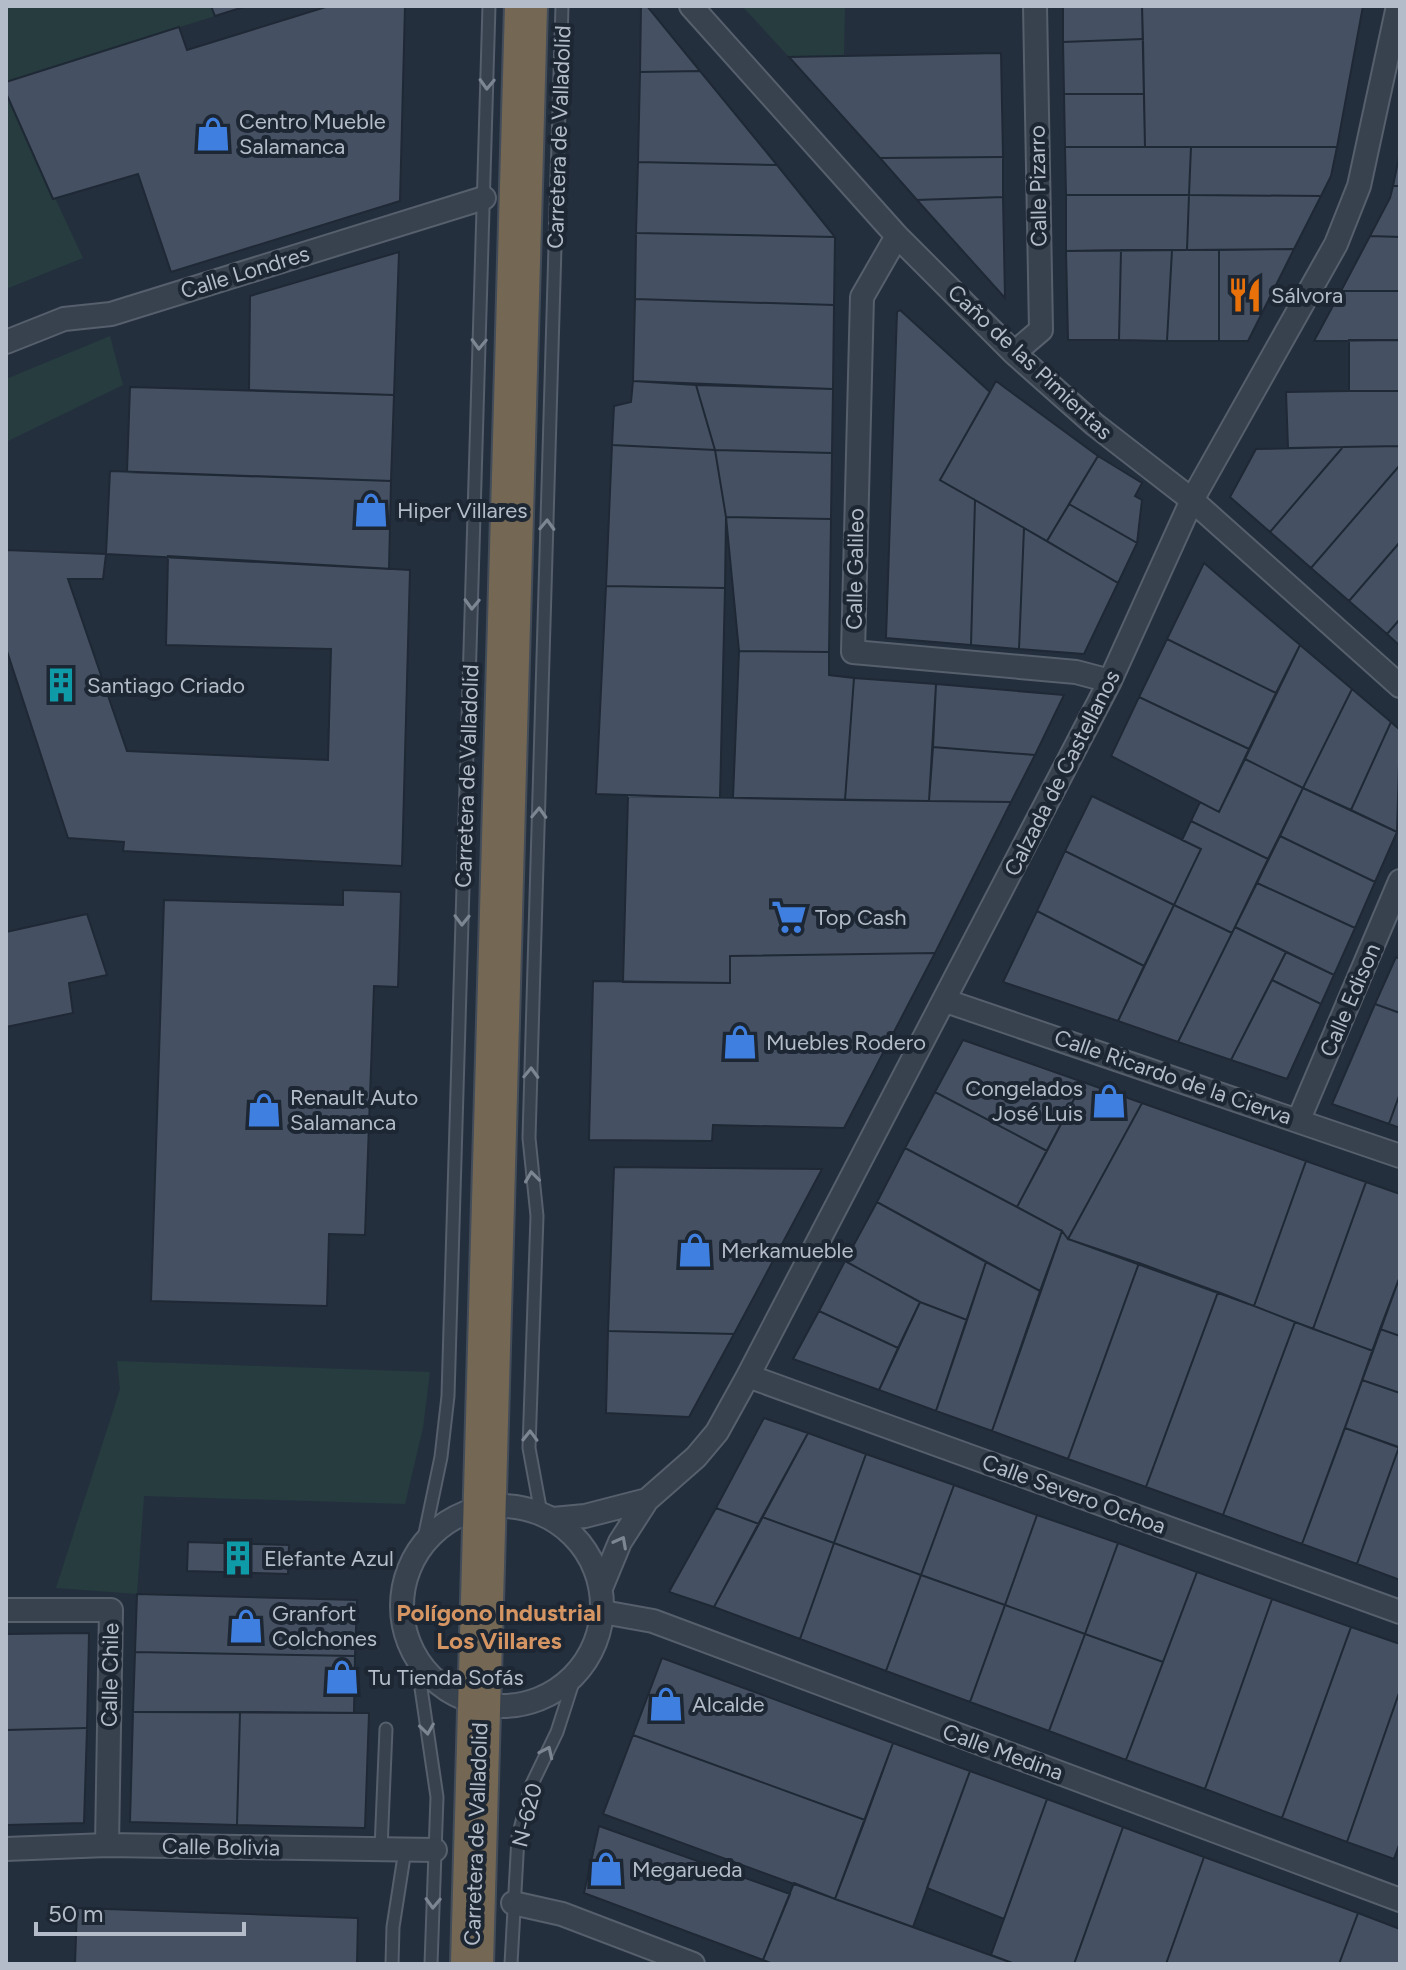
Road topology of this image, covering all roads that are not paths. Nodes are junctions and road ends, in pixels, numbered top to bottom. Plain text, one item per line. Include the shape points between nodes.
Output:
1 (489, 6) edge
2 (526, 6) edge
3 (562, 6) edge
4 (691, 6) edge
5 (1035, 6) edge
6 (1398, 6) edge
7 (484, 198) junction
8 (897, 236) junction
9 (6, 342) edge
10 (1014, 353) junction
11 (1192, 500) junction
12 (1110, 681) junction
13 (1400, 686) edge
14 (1400, 881) edge
15 (946, 1001) junction
16 (1299, 1119) junction
17 (1400, 1156) edge
18 (748, 1376) junction
19 (647, 1500) junction
20 (483, 1507) junction
21 (547, 1516) junction
22 (423, 1543) junction
23 (601, 1588) junction
24 (6, 1610) edge
25 (603, 1612) junction
26 (1400, 1612) edge
27 (417, 1661) junction
28 (576, 1673) junction
29 (480, 1704) junction
30 (386, 1729) dead end
31 (107, 1845) junction
32 (6, 1849) edge
33 (381, 1849) junction
34 (405, 1850) junction
35 (435, 1850) junction
36 (1400, 1900) edge
37 (513, 1903) junction
38 (392, 1964) edge
39 (431, 1964) edge
40 (472, 1964) edge
41 (511, 1964) edge
42 (693, 1964) edge

1 -> 7 lane, Carretera de Valladolid
2 - 20 highway, Carretera de Valladolid
21 -> 3 lane, Carretera de Valladolid via 529,1448 537,1216 529,1151
4 - 8 street, Caño de las Pimientas
5 - 10 street, Calle Pizarro via 1041,330
6 - 11 street, Calzada de Castellanos via 1359,186 1336,244
7 - 9 street, Calle Londres via 111,314 64,319
7 -> 22 lane, Carretera de Valladolid via 448,1396
8 - 10 street, Caño de las Pimientas
8 - 12 street, Calle Galileo via 862,297 853,652 1076,672
10 - 11 street, Caño de las Pimientas
11 - 12 street, Calzada de Castellanos
11 - 13 street, Caño de las Pimientas
12 - 15 street, Calzada de Castellanos
14 - 16 street, Calle Edison
15 - 16 street, Calle Ricardo de la Cierva
15 - 18 street, Calzada de Castellanos
16 - 17 street, Calle Ricardo de la Cierva
18 - 19 street, Calzada de Castellanos via 717,1432
18 - 26 street, Calle Severo Ochoa
19 - 21 street, Calzada de Castellanos via 585,1516
23 -> 19 street, Calzada de Castellanos via 620,1542
20 - 21 street, Carretera de Valladolid via 522,1507
20 - 22 street, Carretera de Valladolid via 450,1520
20 - 29 highway, Carretera de Valladolid
21 - 23 street, Carretera de Valladolid via 576,1537
22 - 27 street, Carretera de Valladolid via 408,1571 401,1601 404,1632
23 - 25 street, Carretera de Valladolid
24 - 31 street, Calle Chile via 111,1610
25 - 28 street, Carretera de Valladolid via 593,1647
25 - 36 street, Calle Medina via 653,1621
27 - 29 street, Carretera de Valladolid via 455,1696
27 -> 35 lane, Carretera de Valladolid via 437,1797
28 - 29 street, Carretera de Valladolid via 548,1695 515,1706
37 -> 28 lane, N-620 via 518,1837 531,1786 557,1732
29 - 40 highway, Carretera de Valladolid
30 - 33 lane
31 - 32 street, Calle Bolivia
31 - 33 street, Calle Bolivia
33 - 34 street, Calle Bolivia
34 - 35 street, Calle Bolivia
34 - 38 lane
35 -> 39 lane, Carretera de Valladolid
37 - 41 lane, N-620
37 - 42 street via 562,1914

